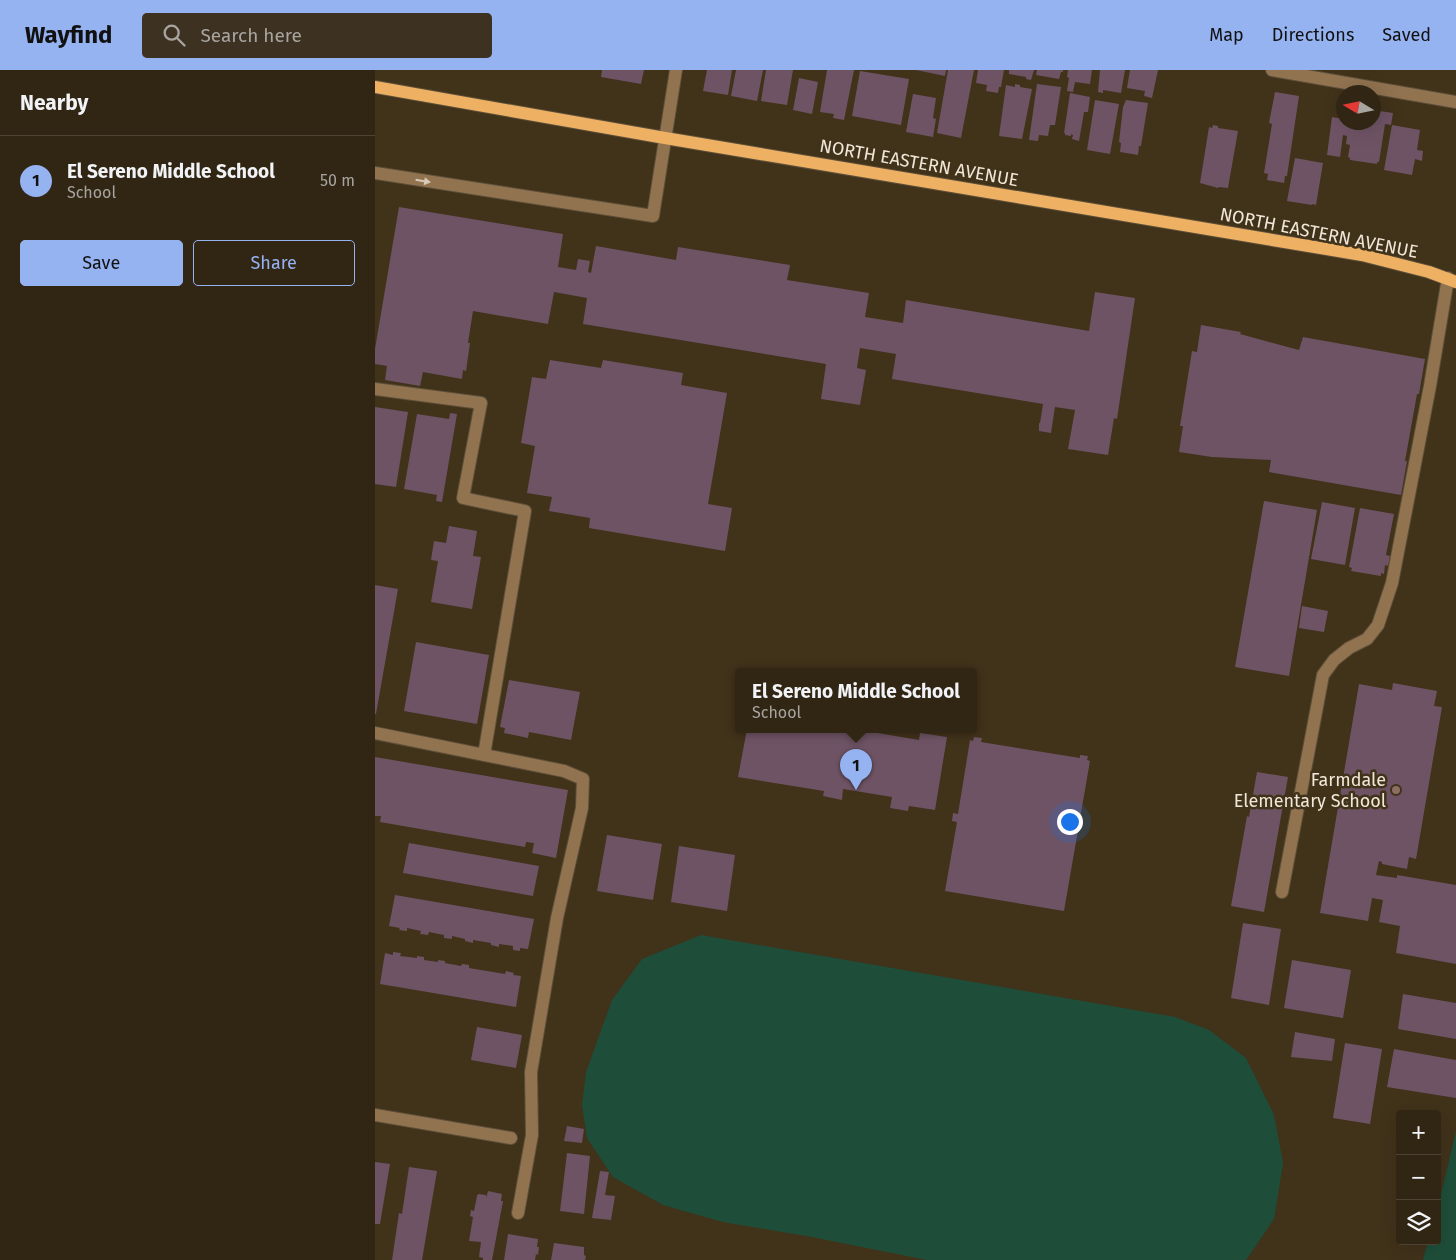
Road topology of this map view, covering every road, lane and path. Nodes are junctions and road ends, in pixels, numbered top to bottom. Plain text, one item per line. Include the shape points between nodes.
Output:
1 (676, 70) edge
2 (1272, 70) edge
3 (375, 88) edge
4 (1456, 102) edge
5 (665, 138) junction
6 (375, 173) edge
7 (1452, 280) edge
8 (375, 389) edge
9 (375, 734) edge
10 (484, 755) junction
11 (1282, 892) dead end
12 (375, 1115) edge
13 (511, 1138) dead end
14 (518, 1213) dead end

1 - 5 street
2 - 4 street
3 - 5 main road, NORTH EASTERN AVENUE
6 -> 5 street via 653,216
5 - 7 main road, NORTH EASTERN AVENUE via 1362,255
7 - 11 street via 1392,583 1378,624 1367,639 1334,660 1323,675
8 - 10 street via 481,403 463,498 525,511
9 - 10 street
10 - 14 street via 564,771 583,779 582,808 557,918 531,1072 532,1136
12 - 13 street

